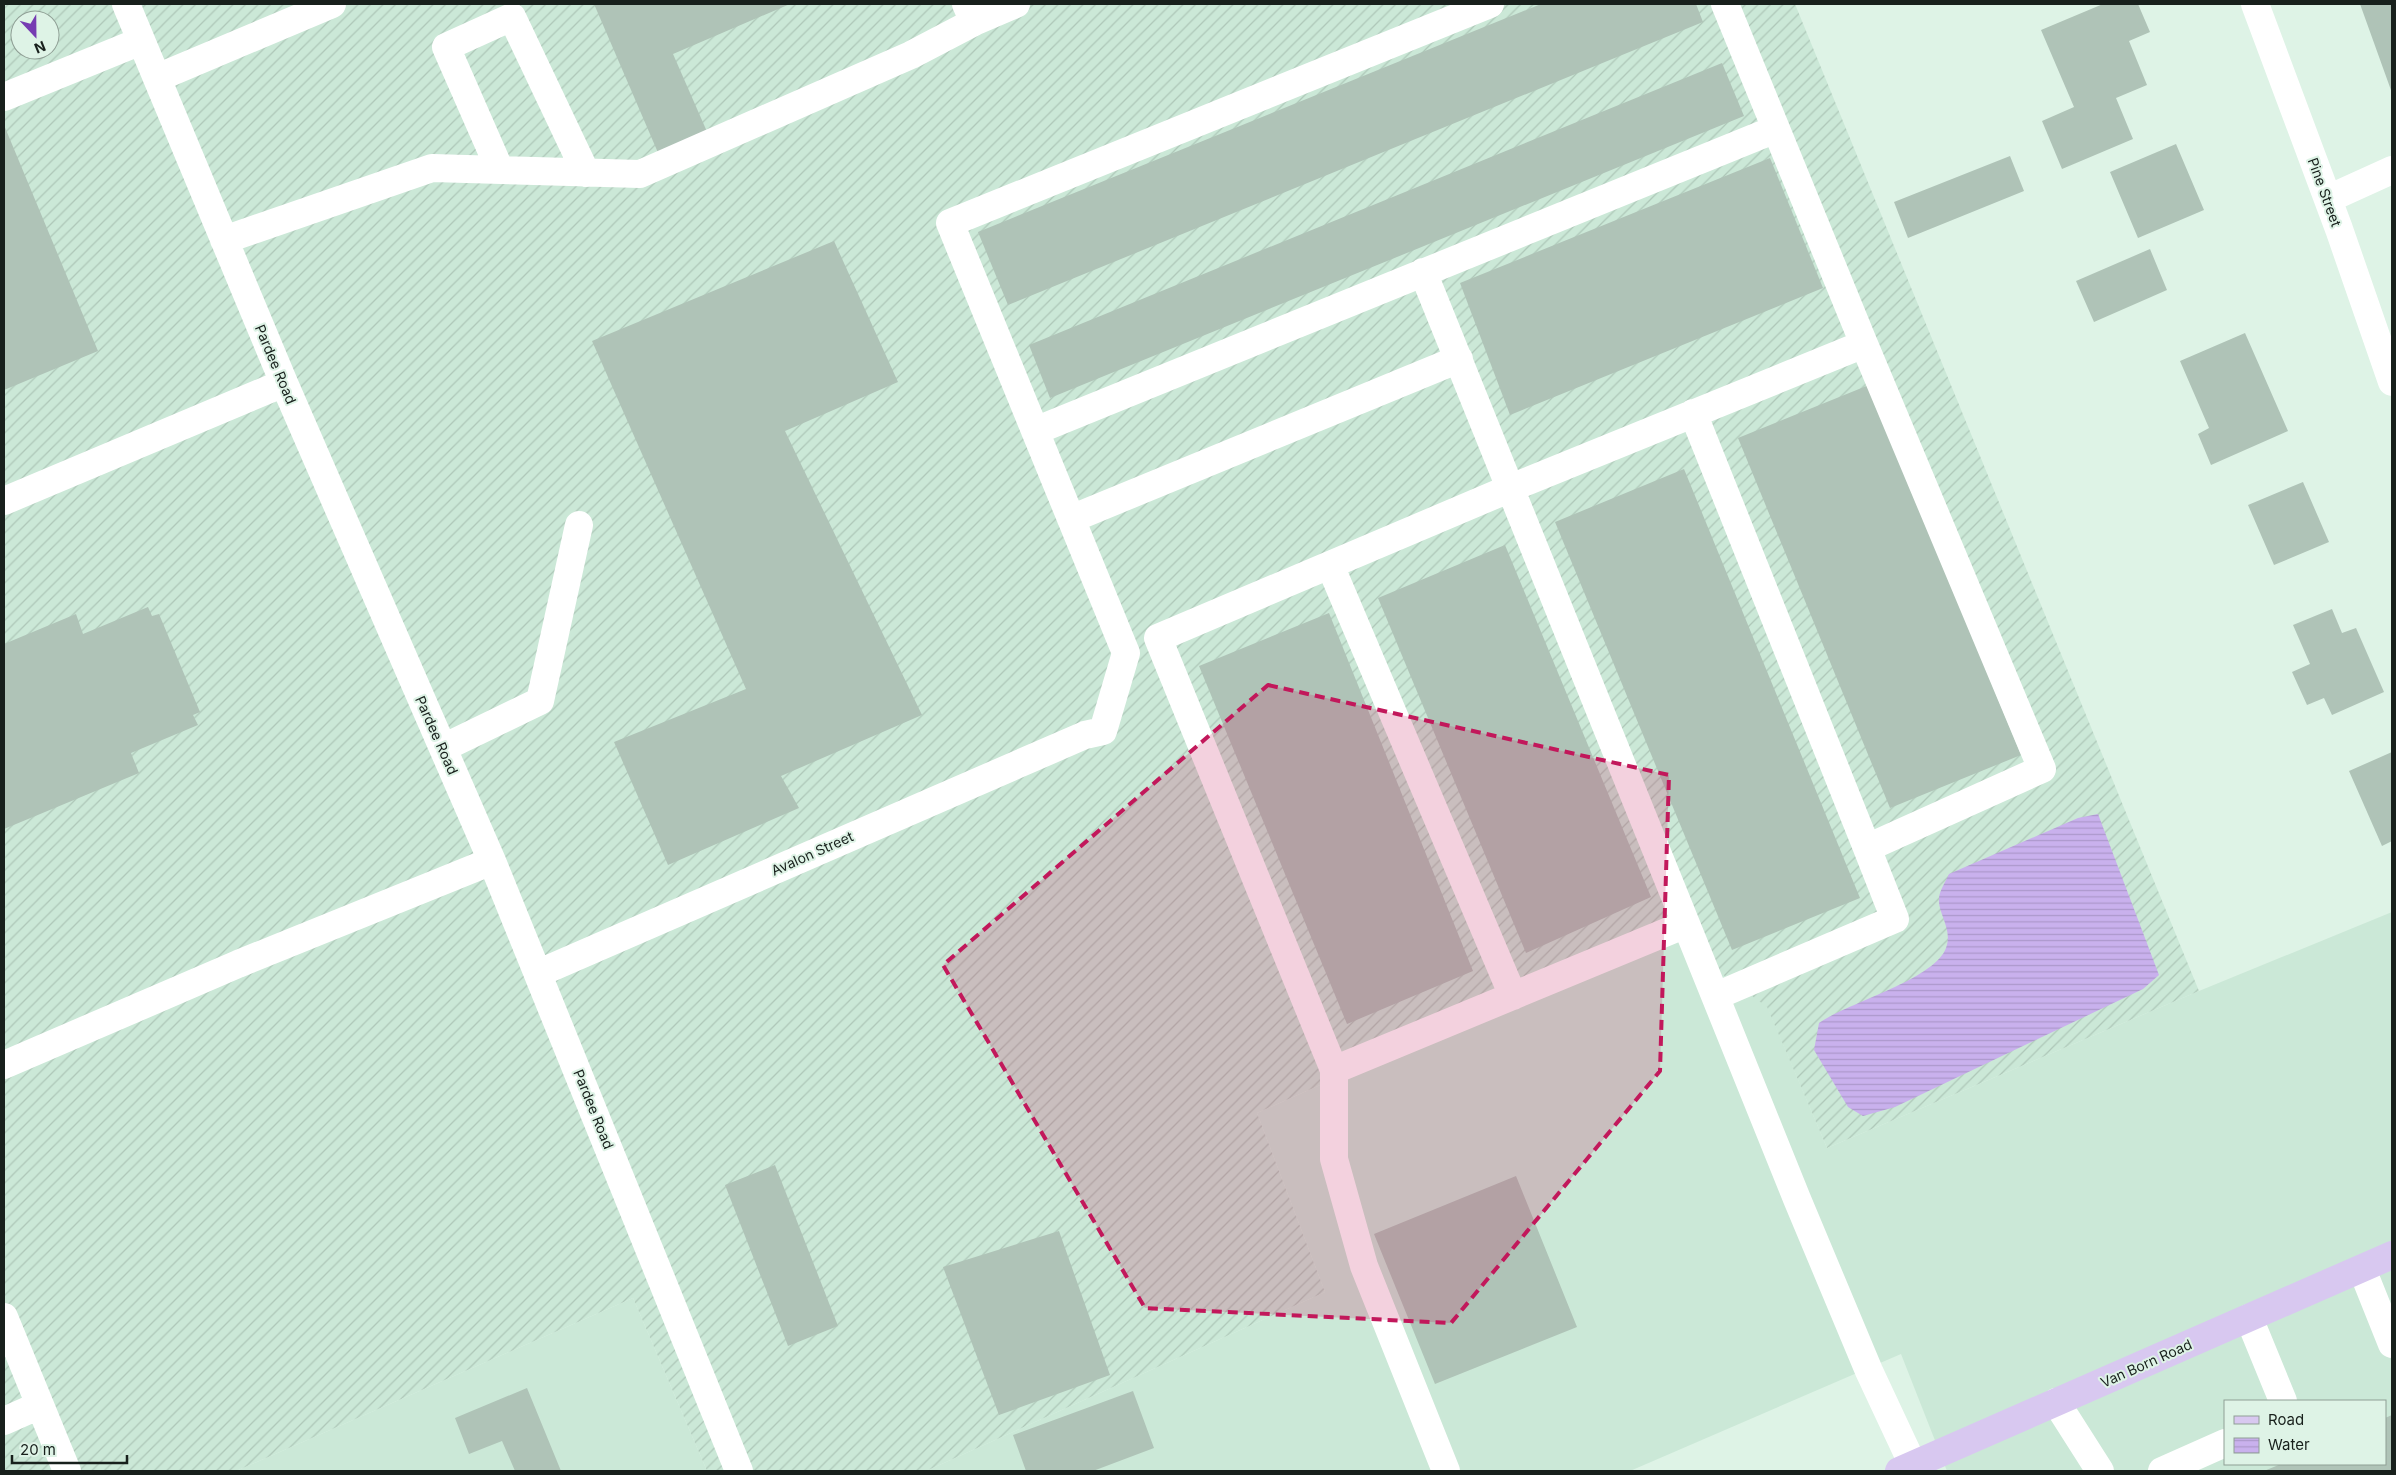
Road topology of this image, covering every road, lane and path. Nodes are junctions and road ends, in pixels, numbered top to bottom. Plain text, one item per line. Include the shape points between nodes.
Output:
1 (126, 4) edge
2 (332, 4) edge
3 (1016, 4) edge
4 (1490, 4) edge
5 (1725, 4) edge
6 (2255, 4) edge
7 (970, 13) edge
8 (142, 41) junction
9 (157, 78) junction
10 (4, 97) edge
11 (1776, 129) junction
12 (500, 170) junction
13 (2392, 170) edge
14 (586, 173) junction
15 (2328, 199) junction
16 (224, 240) junction
17 (1423, 272) junction
18 (1864, 344) junction
19 (1459, 359) junction
20 (2392, 382) edge
21 (284, 384) junction
22 (1693, 413) junction
23 (1035, 431) junction
24 (1511, 488) junction
25 (4, 501) edge
26 (1071, 519) junction
27 (579, 525) dead end
28 (1330, 565) junction
29 (443, 748) junction
30 (1867, 848) junction
31 (492, 861) junction
32 (1686, 924) junction
33 (539, 972) junction
34 (1513, 996) junction
35 (1716, 996) junction
36 (4, 1065) edge
37 (1334, 1070) junction
38 (2392, 1255) edge
39 (2362, 1268) junction
40 (4, 1317) edge
41 (2249, 1318) junction
42 (2392, 1344) edge
43 (2283, 1400) edge
44 (2056, 1402) junction
45 (40, 1405) junction
46 (4, 1421) edge
47 (2224, 1443) edge
48 (1920, 1466) edge
49 (67, 1471) edge
50 (739, 1471) edge
51 (1446, 1471) edge
52 (2100, 1471) edge
53 (2162, 1471) edge

1 - 8 street, Pardee Road
2 - 9 street
3 - 7 street
4 - 23 street via 950,223
5 - 11 street
6 - 15 street, Pine Street
7 - 14 street via 911,55 640,174
8 - 9 street, Pardee Road
8 - 10 street
9 - 16 street, Pardee Road
11 - 17 street
11 - 18 street
12 - 14 street
12 - 14 street via 446,47 512,17
12 - 16 street via 432,168
13 - 15 street
15 - 20 street, Pine Street
16 - 21 street, Pardee Road
17 - 19 street
17 - 23 street
18 - 22 street
18 - 30 street via 2042,769
19 - 24 street
19 - 26 street
21 - 25 street
21 - 29 street, Pardee Road
22 - 24 street
22 - 30 street
23 - 26 street
24 - 28 street
24 - 32 street
26 - 33 street, Avalon Street via 1126,653 1103,731 1085,734
27 - 29 street via 540,701
28 - 34 street
28 - 37 street via 1158,638
29 - 31 street, Pardee Road
30 - 35 street via 1895,918
31 - 33 street, Pardee Road
31 - 36 street via 238,964
32 - 34 street
32 - 35 street
33 - 50 street, Pardee Road
34 - 37 street
35 - 48 street via 1865,1362
37 - 51 street via 1334,1159 1364,1266
38 - 39 main road, Van Born Road
39 - 41 main road, Van Born Road
39 - 42 street
40 - 45 street
41 - 43 street
41 - 44 main road, Van Born Road
44 - 48 main road, Van Born Road
44 - 52 street
45 - 46 street
45 - 49 street
47 - 53 street

